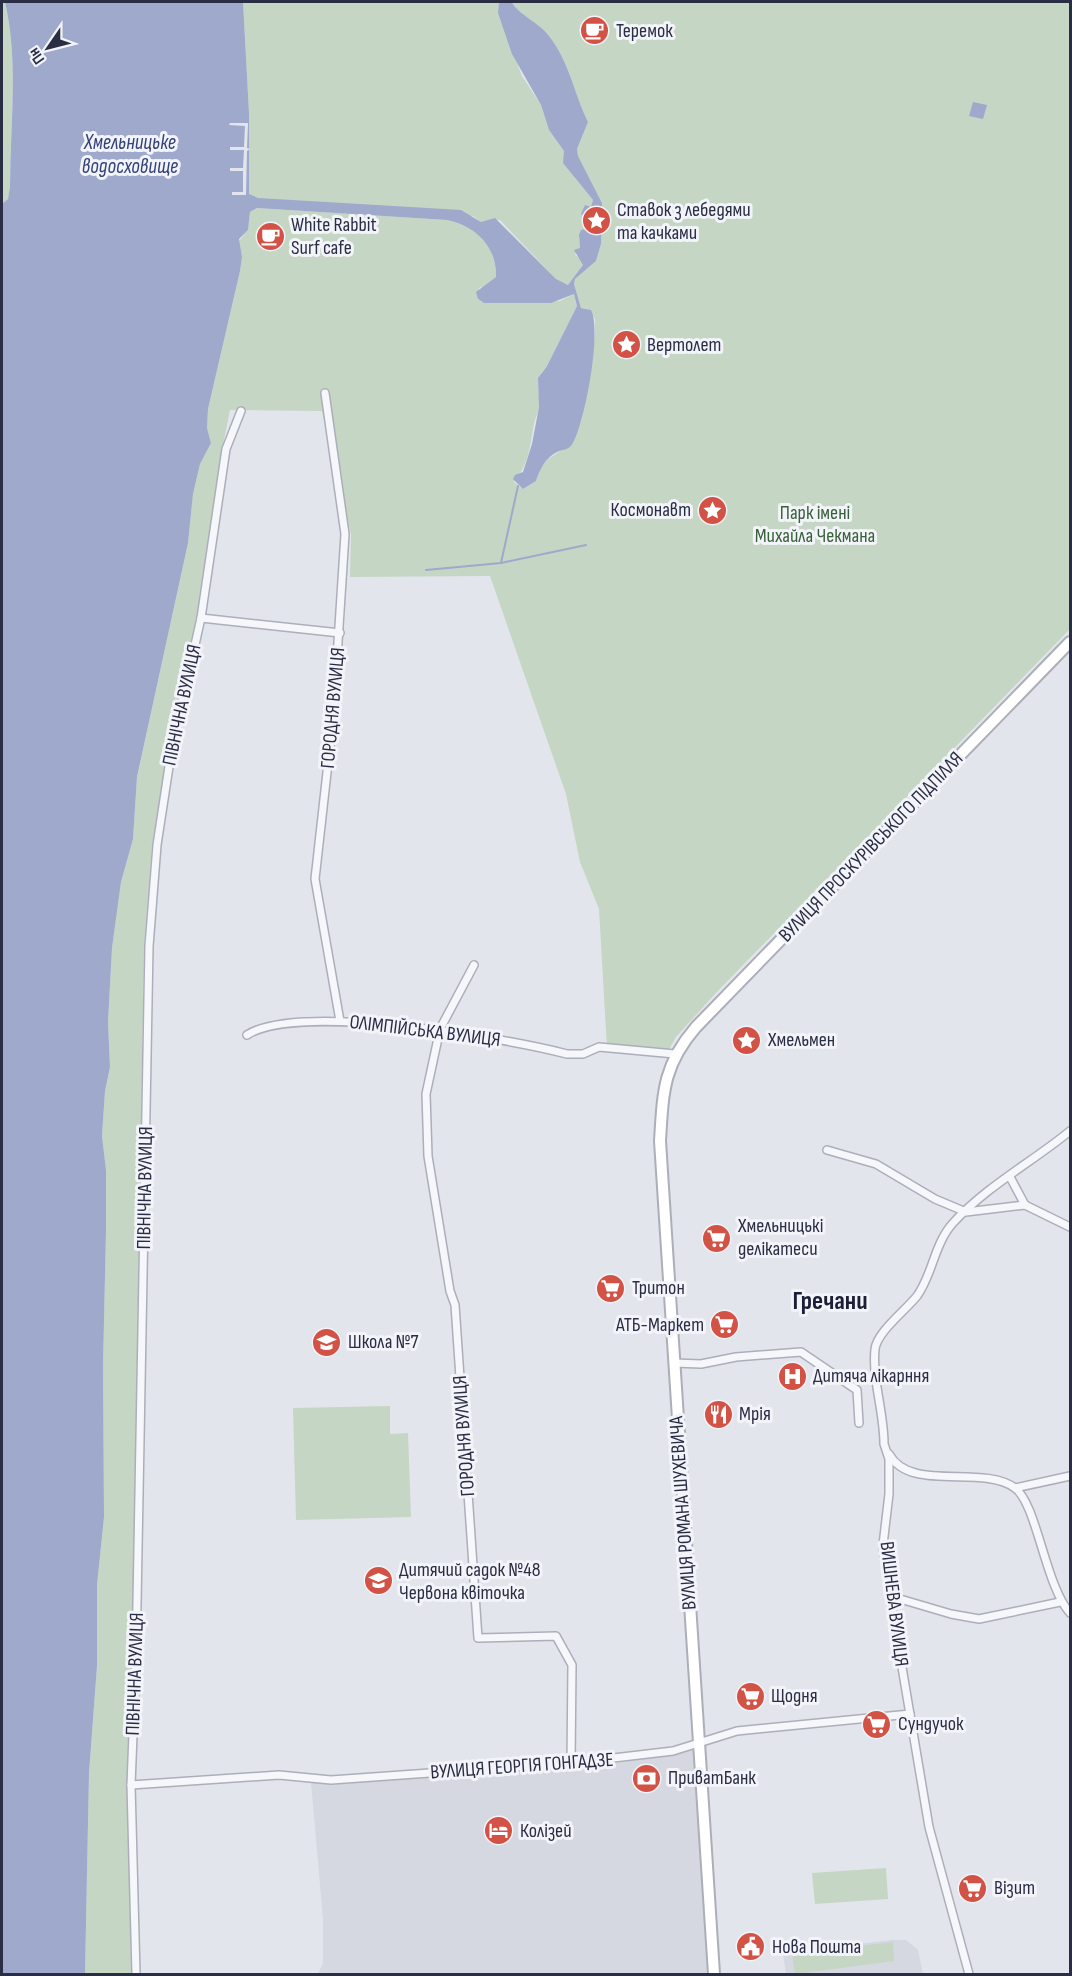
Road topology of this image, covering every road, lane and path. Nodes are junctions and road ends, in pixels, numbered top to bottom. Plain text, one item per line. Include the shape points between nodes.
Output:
1 (325, 393) dead end
2 (241, 411) dead end
3 (201, 618) junction
4 (339, 633) junction
5 (1070, 645) edge
6 (474, 964) dead end
7 (340, 1021) junction
8 (440, 1029) junction
9 (247, 1035) dead end
10 (675, 1054) junction
11 (1071, 1131) edge
12 (827, 1150) dead end
13 (1010, 1177) junction
14 (1025, 1205) junction
15 (966, 1212) junction
16 (1071, 1227) edge
17 (674, 1364) junction
18 (859, 1423) dead end
19 (884, 1444) junction
20 (1071, 1476) edge
21 (1015, 1488) junction
22 (890, 1596) junction
23 (1060, 1602) junction
24 (1071, 1613) edge
25 (910, 1714) junction
26 (698, 1745) junction
27 (571, 1763) junction
28 (131, 1785) junction
29 (136, 1974) edge
30 (714, 1974) edge
31 (969, 1974) edge

1 - 4 street, ГОРОДНЯ ВУЛИЦЯ via 345,534
2 - 3 street, ПІВНІЧНА ВУЛИЦЯ via 226,449
3 - 4 street
3 - 28 street, ПІВНІЧНА ВУЛИЦЯ via 169,769 157,845 149,946
4 - 7 street, ГОРОДНЯ ВУЛИЦЯ via 315,879
5 - 10 main road, ВУЛИЦЯ ПРОСКУРІВСЬКОГО ПІДПІЛЛЯ via 696,1027
6 - 8 street
7 - 8 street, ОЛІМПІЙСЬКА ВУЛИЦЯ
7 - 9 street, ОЛІМПІЙСЬКА ВУЛИЦЯ via 273,1024
8 - 10 street, ОЛІМПІЙСЬКА ВУЛИЦЯ via 567,1054 583,1054 599,1047
8 - 27 street, ГОРОДНЯ ВУЛИЦЯ via 426,1094 428,1156 454,1305 478,1638 556,1636 572,1665
10 - 17 main road, ВУЛИЦЯ РОМАНА ШУХЕВИЧА via 665,1087 660,1141
11 - 13 street, ВИШНЕВА ВУЛИЦЯ
12 - 15 street via 876,1164 935,1199
13 - 14 street
13 - 15 street, ВИШНЕВА ВУЛИЦЯ via 994,1185
14 - 15 street
14 - 16 street
15 - 19 street, ВИШНЕВА ВУЛИЦЯ via 952,1224 939,1245 923,1288 887,1327 875,1347
17 - 18 street via 801,1352 857,1390
17 - 26 main road, ВУЛИЦЯ РОМАНА ШУХЕВИЧА
19 - 21 street via 903,1469 931,1476 1002,1482
19 - 22 street, ВИШНЕВА ВУЛИЦЯ via 889,1459 889,1494 883,1545
20 - 21 street
21 - 23 street via 1022,1496
22 - 23 street via 979,1619
22 - 25 street, ВИШНЕВА ВУЛИЦЯ
23 - 24 street
25 - 26 street, ВУЛИЦЯ ГЕОРГІЯ ГОНГАДЗЕ via 737,1731
25 - 31 street, ВИШНЕВА ВУЛИЦЯ via 929,1827
26 - 27 street, ВУЛИЦЯ ГЕОРГІЯ ГОНГАДЗЕ
26 - 30 main road, ВУЛИЦЯ РОМАНА ШУХЕВИЧА
27 - 28 street, ВУЛИЦЯ ГЕОРГІЯ ГОНГАДЗЕ via 331,1780 279,1775
28 - 29 street, ПІВНІЧНА ВУЛИЦЯ

